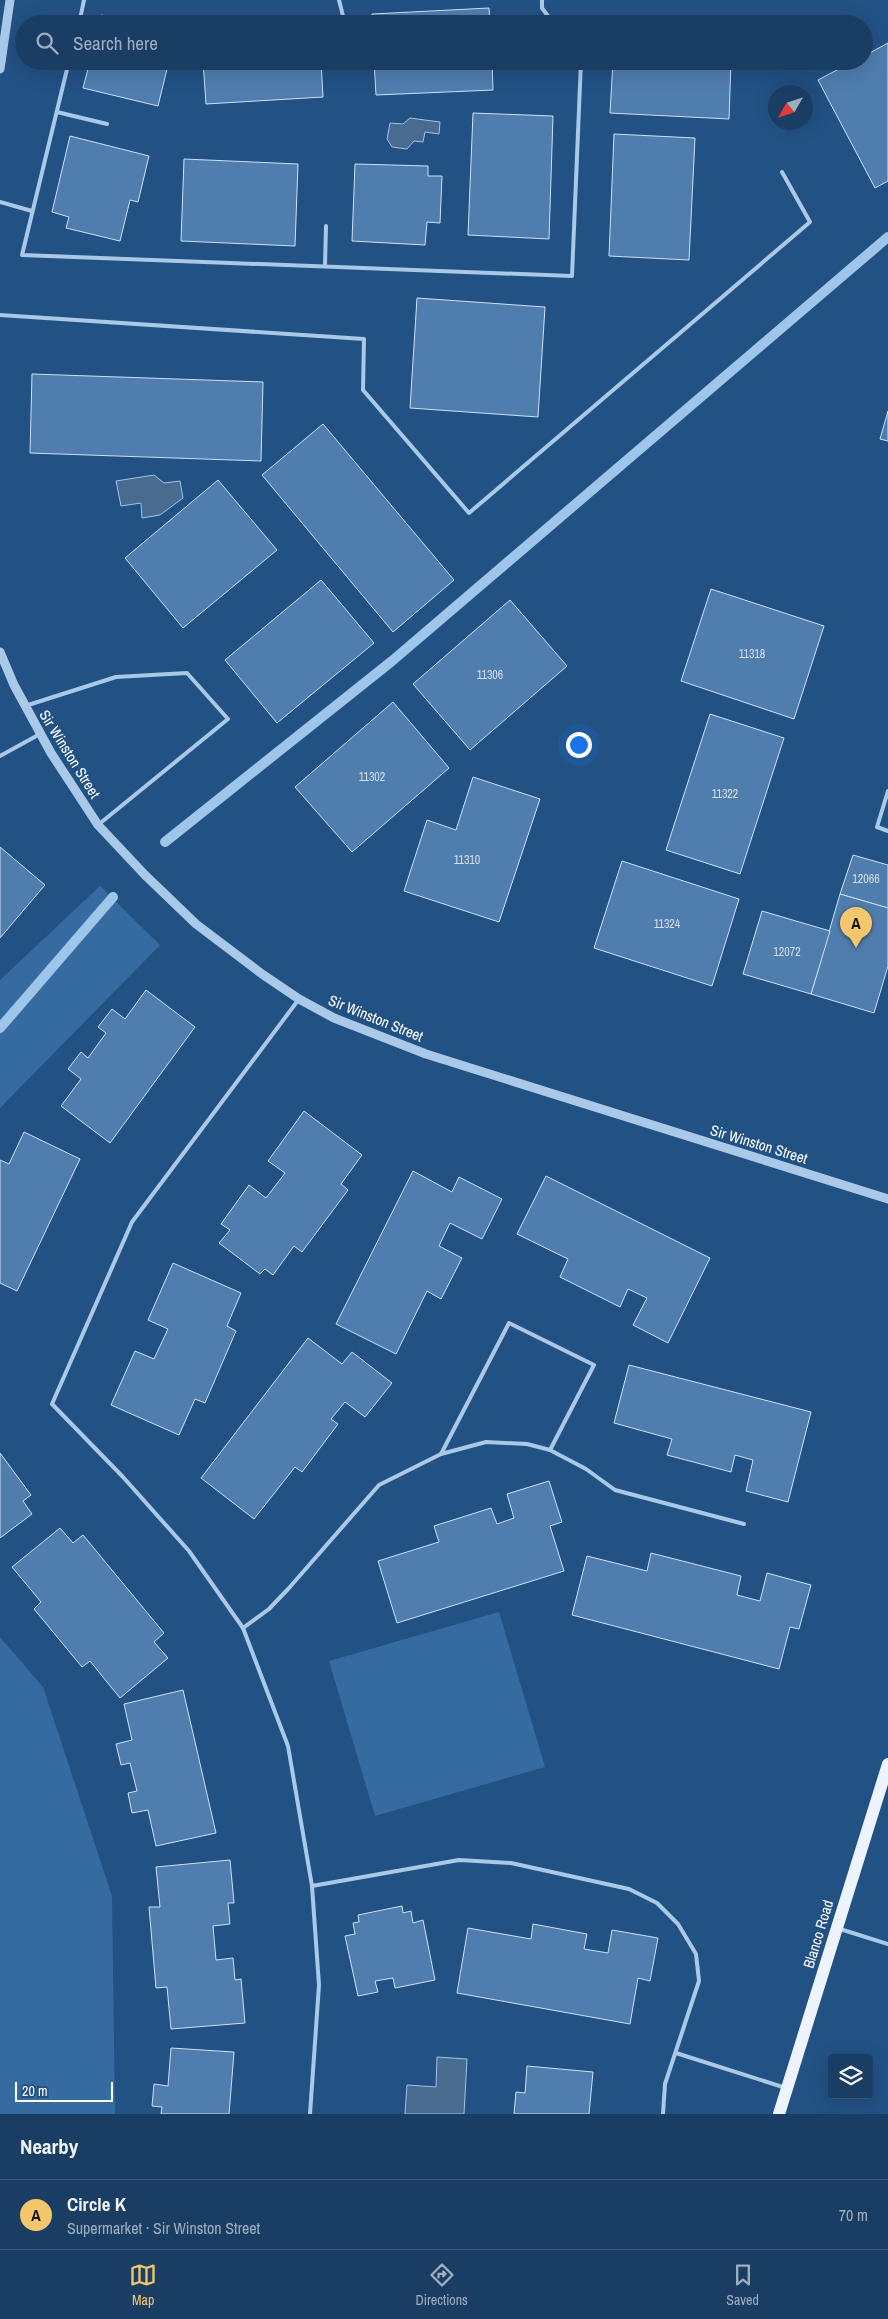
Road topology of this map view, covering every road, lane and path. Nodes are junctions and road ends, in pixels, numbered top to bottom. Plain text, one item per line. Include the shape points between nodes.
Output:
1 (10, 0) edge
2 (84, 0) edge
3 (339, 0) edge
4 (542, 0) edge
5 (80, 15) edge
6 (343, 15) edge
7 (547, 15) edge
8 (0, 69) edge
9 (67, 70) edge
10 (581, 70) edge
11 (57, 112) junction
12 (107, 124) dead end
13 (782, 172) dead end
14 (0, 202) edge
15 (32, 211) junction
16 (326, 226) dead end
17 (325, 266) junction
18 (0, 315) edge
19 (0, 652) edge
20 (25, 706) junction
21 (40, 734) junction
22 (0, 756) edge
23 (888, 791) edge
24 (98, 825) junction
25 (888, 831) edge
26 (299, 999) junction
27 (888, 1199) edge
28 (550, 1450) junction
29 (442, 1454) junction
30 (744, 1524) dead end
31 (243, 1628) junction
32 (888, 1764) edge
33 (312, 1886) junction
34 (837, 1928) junction
35 (888, 1944) edge
36 (676, 2053) junction
37 (787, 2088) junction
38 (310, 2114) edge
39 (663, 2114) edge
40 (779, 2114) edge

1 - 8 street
2 - 5 lane
3 - 6 lane
4 - 7 lane via 542,8
9 - 11 lane
10 - 17 lane via 572,276
11 - 12 lane
11 - 15 lane
13 - 18 lane via 810,222 469,513 363,390 364,339
14 - 15 lane
15 - 17 lane via 22,255
16 - 17 lane
19 - 20 street, Sir Winston Street
20 - 21 street, Sir Winston Street
20 - 24 lane via 116,677 187,672 228,719
21 - 22 lane
21 - 24 street, Sir Winston Street
23 - 25 lane via 877,827
24 - 26 street, Sir Winston Street via 196,924
26 - 27 street, Sir Winston Street via 334,1018 426,1054
26 - 31 lane via 132,1222 52,1404 189,1551
28 - 29 lane via 527,1444 486,1442
28 - 29 lane via 594,1365 509,1323
28 - 30 lane via 586,1469 615,1490
29 - 31 lane via 379,1485 289,1588 269,1609
31 - 33 lane via 288,1746
32 - 34 main road, Blanco Road
33 - 36 lane via 458,1860 512,1863 629,1889 657,1903 678,1924 696,1954 699,1981
33 - 38 lane via 319,1985
34 - 35 lane
34 - 37 main road, Blanco Road
36 - 37 lane
36 - 39 lane via 665,2084
37 - 40 main road, Blanco Road

